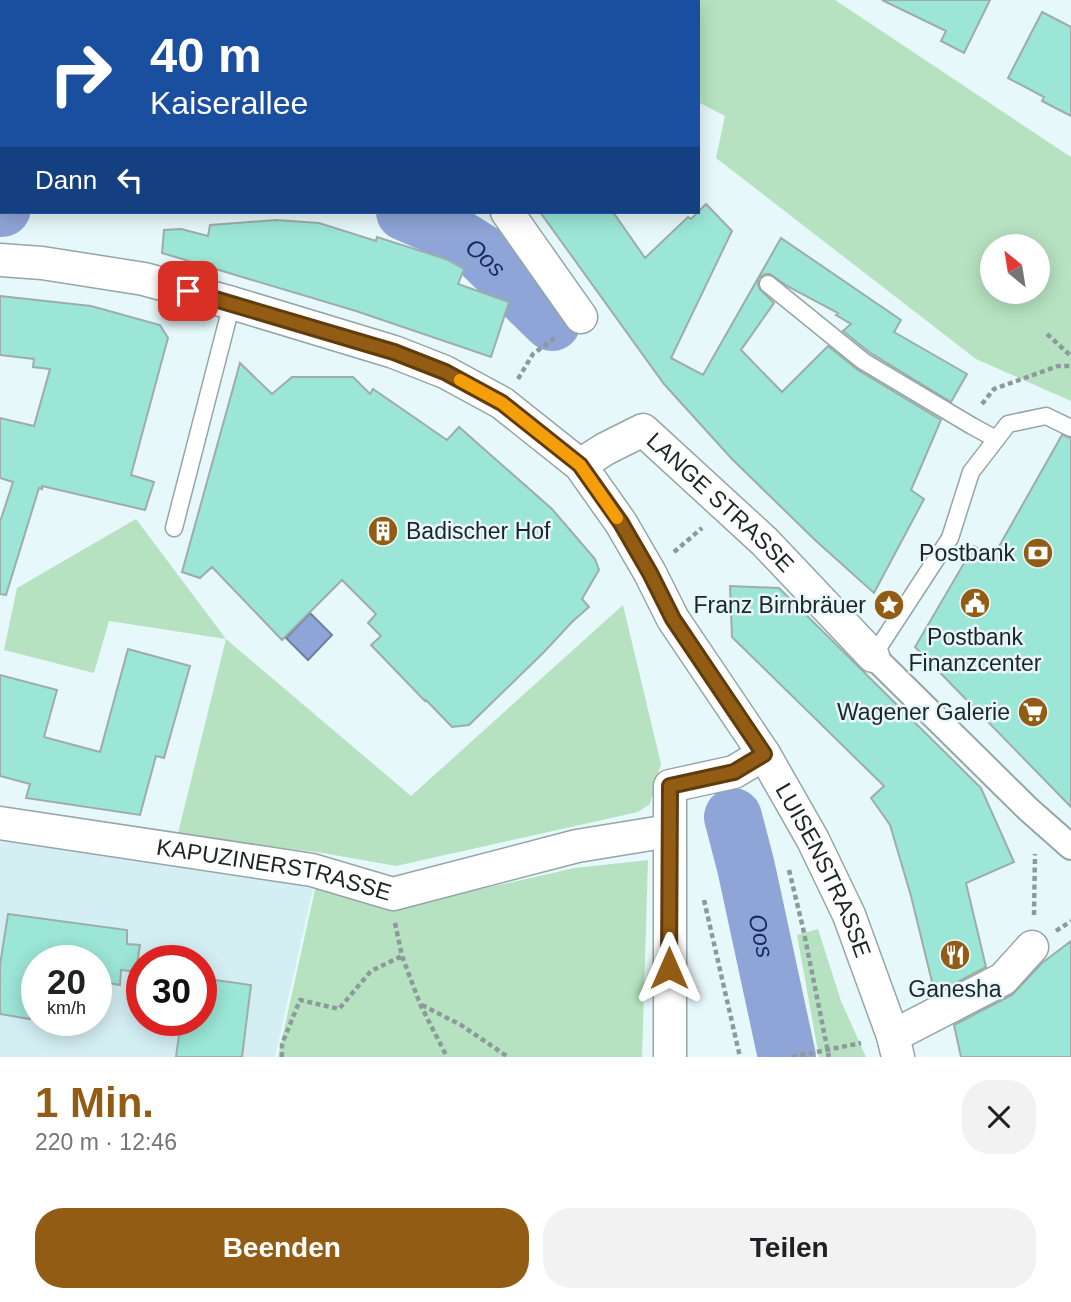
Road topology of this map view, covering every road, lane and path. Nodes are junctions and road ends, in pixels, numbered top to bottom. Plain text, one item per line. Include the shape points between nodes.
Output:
1 (508, 214) edge
2 (0, 260) edge
3 (768, 284) dead end
4 (232, 303) junction
5 (581, 317) joint
6 (1047, 334) dead end
7 (1071, 356) edge
8 (502, 403) junction
9 (1071, 428) edge
10 (996, 439) junction
11 (580, 465) junction
12 (727, 507) junction
13 (174, 528) dead end
14 (650, 573) junction
15 (873, 656) junction
16 (764, 754) junction
17 (1028, 810) junction
18 (0, 823) edge
19 (669, 831) junction
20 (1071, 847) edge
21 (787, 862) dead end
22 (393, 894) junction
23 (703, 895) dead end
24 (1032, 947) joint
25 (402, 956) junction
26 (420, 1004) junction
27 (895, 1047) edge
28 (824, 1050) junction
29 (282, 1057) edge
30 (447, 1057) edge
31 (508, 1057) edge
32 (670, 1057) edge
33 (740, 1057) edge
34 (792, 1057) edge
35 (829, 1057) edge

1 - 5 street
2 - 4 street via 144,279
3 - 10 lane via 863,361
4 - 8 street via 394,352 445,372
4 - 13 lane
5 - 8 path via 533,355
6 - 7 path
8 - 11 street
9 - 10 lane via 1046,416 1008,424
10 - 15 lane via 971,472 950,538
11 - 12 street, LANGE STRASSE via 643,430
11 - 14 street, LUISENSTRASSE
12 - 14 path
12 - 15 street, LANGE STRASSE
14 - 16 street, LUISENSTRASSE via 673,619
15 - 17 street, LANGE STRASSE
16 - 19 street via 734,772 670,786
16 - 27 street, LUISENSTRASSE via 849,915
17 - 20 street, LANGE STRASSE
17 - 24 path via 1036,860
18 - 22 street, KAPUZINERSTRASSE via 313,870
19 - 22 street, KAPUZINERSTRASSE via 576,846
19 - 32 street
21 - 28 path
22 - 25 path
23 - 33 path
24 - 27 street via 1003,979
25 - 26 path
25 - 29 path via 371,971 339,1009 300,1000 282,1044
26 - 30 path
26 - 31 path
27 - 28 path
28 - 34 path
28 - 35 path

